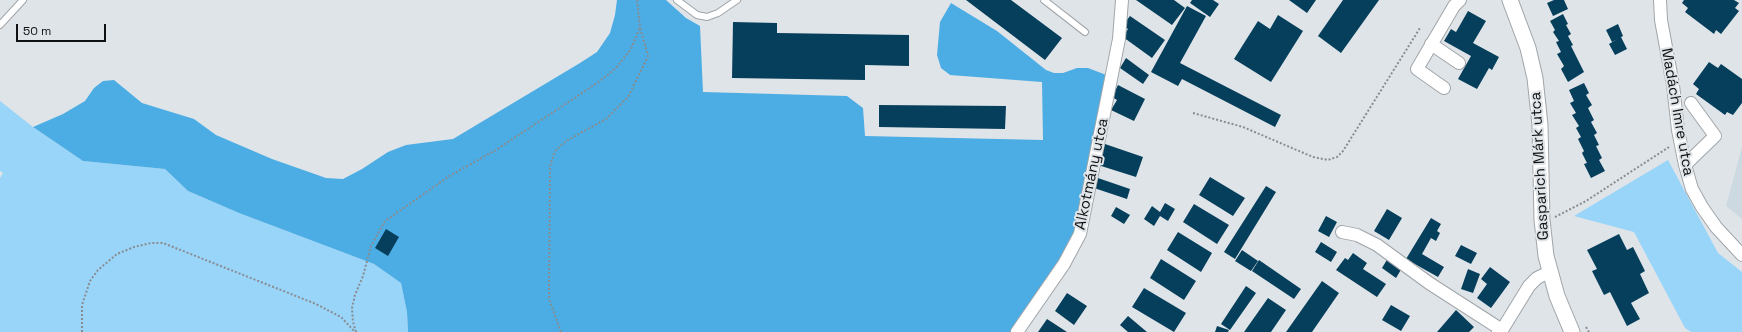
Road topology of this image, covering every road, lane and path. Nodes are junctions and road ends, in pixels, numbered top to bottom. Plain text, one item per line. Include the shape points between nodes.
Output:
1 (23, 0) edge
2 (637, 0) edge
3 (677, 0) edge
4 (737, 0) edge
5 (1044, 0) edge
6 (1122, 0) edge
7 (1460, 0) edge
8 (1510, 0) edge
9 (1660, 0) edge
10 (0, 25) edge
11 (640, 27) junction
12 (1420, 28) dead end
13 (1085, 32) dead end
14 (1431, 44) junction
15 (1459, 63) dead end
16 (1444, 88) dead end
17 (1691, 103) dead end
18 (1193, 114) dead end
19 (1680, 140) junction
20 (1684, 165) junction
21 (1542, 220) junction
22 (1342, 232) dead end
23 (1742, 255) edge
24 (1549, 272) junction
25 (1500, 331) edge
26 (82, 332) edge
27 (356, 332) edge
28 (561, 332) edge
29 (1017, 332) edge
30 (1572, 332) edge

1 - 10 lane
2 - 11 path
3 - 4 lane via 697,15 706,17 718,13
5 - 13 lane
6 - 29 street, Alkotmány utca via 1119,39 1080,234 1064,264
7 - 14 street
8 - 21 street, Gasparich Márk utca via 1528,48 1535,78 1540,125
9 - 19 street, Madách Imre utca
11 - 27 path via 630,49 616,68 600,81 496,150 451,175 385,221 371,246 355,295 352,308
11 - 28 path via 648,56 628,97 606,119 566,141 555,151 550,166 549,299
12 - 18 path via 1344,151 1337,157 1328,160 1313,157 1244,127
14 - 15 street
14 - 16 street via 1417,69
17 - 20 street via 1714,136
19 - 20 street, Madách Imre utca
19 - 21 path via 1586,201 1554,218
20 - 23 street, Madách Imre utca via 1692,189 1702,207 1716,227
21 - 24 street, Gasparich Márk utca
22 - 25 street via 1357,235 1377,246
24 - 25 street via 1529,286
24 - 30 street, Gasparich Márk utca
26 - 27 path via 82,305 90,280 98,270 117,254 134,246 157,243 163,243 316,304 340,317

